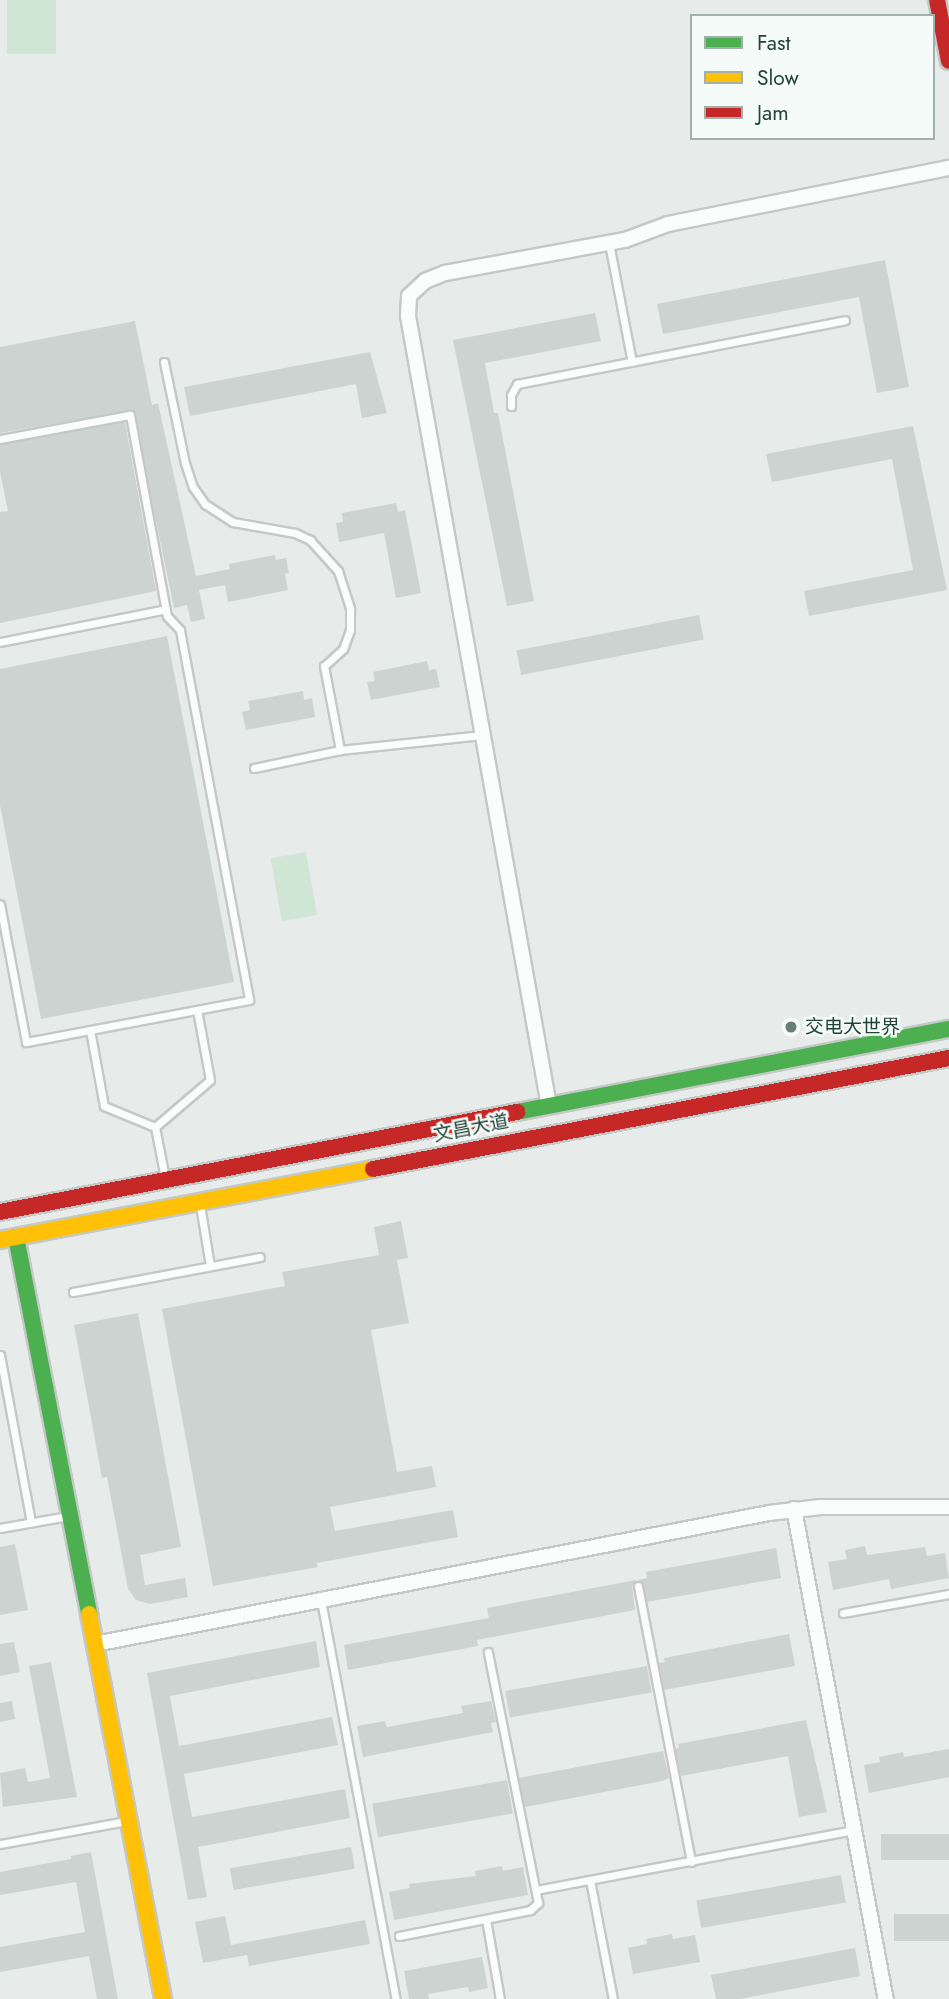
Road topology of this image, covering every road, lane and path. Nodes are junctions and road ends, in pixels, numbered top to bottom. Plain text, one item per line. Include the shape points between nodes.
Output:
1 (937, 0) edge
2 (949, 61) edge
3 (949, 168) edge
4 (609, 243) junction
5 (845, 320) dead end
6 (164, 362) dead end
7 (632, 362) junction
8 (511, 406) dead end
9 (0, 439) edge
10 (166, 609) junction
11 (0, 642) edge
12 (482, 735) junction
13 (340, 750) junction
14 (254, 768) dead end
15 (0, 904) edge
16 (197, 1010) junction
17 (90, 1030) junction
18 (949, 1030) edge
19 (949, 1058) edge
20 (550, 1106) junction
21 (155, 1127) junction
22 (165, 1180) junction
23 (200, 1202) junction
24 (0, 1212) edge
25 (8, 1239) edge
26 (261, 1256) dead end
27 (210, 1266) junction
28 (73, 1292) dead end
29 (0, 1354) edge
30 (949, 1507) edge
31 (794, 1509) junction
32 (70, 1516) junction
33 (31, 1522) junction
34 (0, 1528) edge
35 (638, 1586) dead end
36 (949, 1594) edge
37 (321, 1600) junction
38 (843, 1613) dead end
39 (95, 1644) junction
40 (488, 1652) dead end
41 (128, 1821) junction
42 (855, 1830) junction
43 (0, 1844) edge
44 (691, 1862) junction
45 (590, 1880) junction
46 (536, 1890) junction
47 (486, 1919) junction
48 (399, 1936) dead end
49 (163, 1999) edge
50 (396, 1999) edge
51 (500, 1999) edge
52 (613, 1999) edge
53 (886, 1999) edge

1 - 2 main road
3 - 4 street via 668,224
4 - 7 lane
4 - 12 street via 445,273 425,281 409,296 408,316
5 - 7 lane
6 - 13 lane via 185,463 205,504 233,522 310,540 338,571 350,609 350,630 343,649 324,666
7 - 8 lane via 517,384
9 - 10 lane via 130,415
10 - 11 lane
10 - 16 lane via 180,630 249,1000
12 - 13 lane
12 - 20 street
13 - 14 lane
15 - 17 lane via 26,1042
16 - 17 lane
16 - 21 lane via 210,1080
17 - 21 lane via 104,1106
18 - 20 main road, 文昌大道
19 - 23 main road, 文昌大道
20 - 22 main road, 文昌大道
21 - 22 lane
22 - 24 main road, 文昌大道
23 - 25 main road, 文昌大道
23 - 27 lane
25 - 32 main road
26 - 27 lane
27 - 28 lane
29 - 33 lane
30 - 31 street
31 - 37 street
31 - 42 street
32 - 33 lane
32 - 39 main road
33 - 34 lane
35 - 44 lane
36 - 38 lane
37 - 39 street
37 - 50 lane
39 - 41 main road
40 - 46 lane
41 - 43 lane
41 - 49 main road
42 - 44 lane
42 - 53 street
44 - 45 lane
45 - 46 lane
45 - 52 lane
46 - 47 lane via 535,1907
47 - 48 lane
47 - 51 lane

